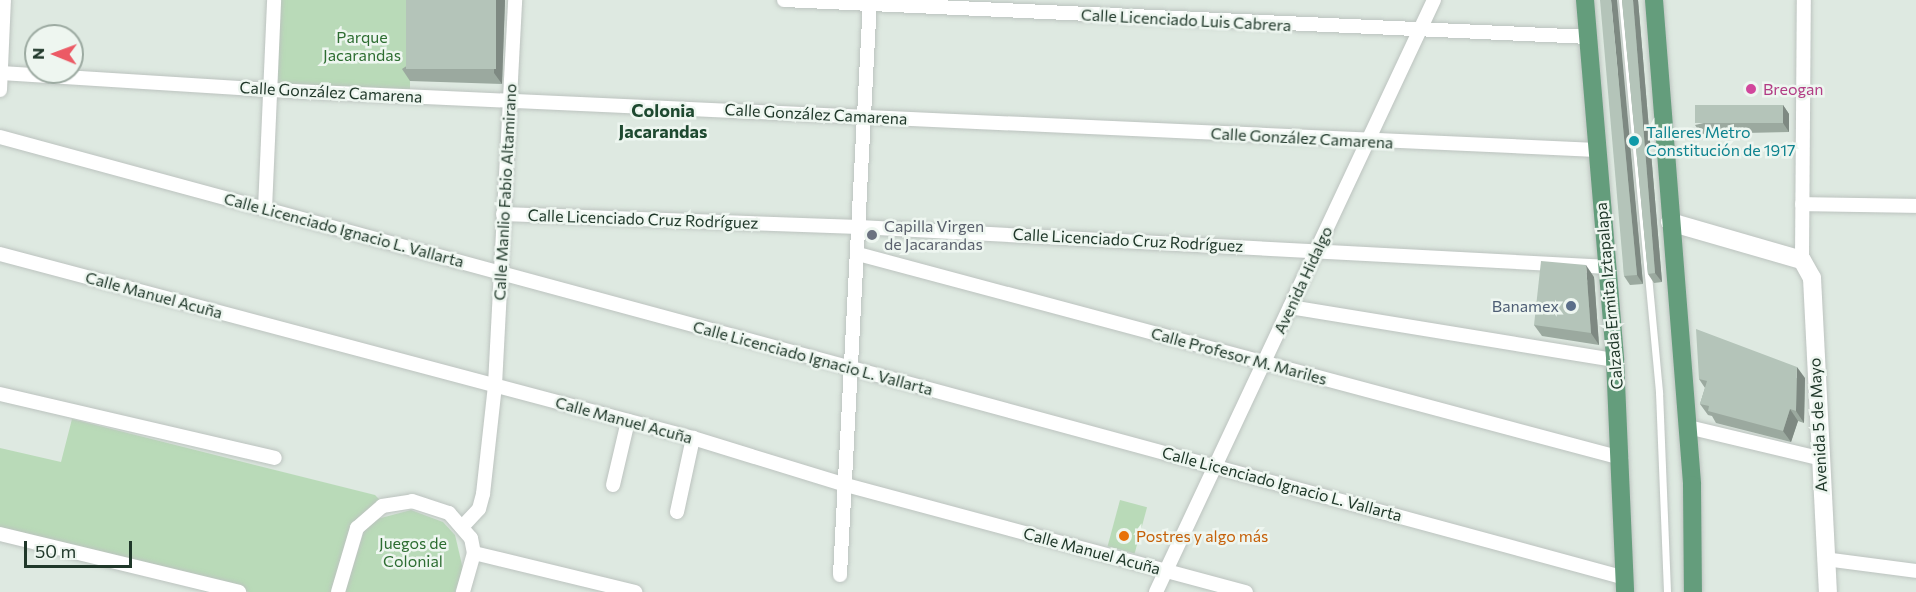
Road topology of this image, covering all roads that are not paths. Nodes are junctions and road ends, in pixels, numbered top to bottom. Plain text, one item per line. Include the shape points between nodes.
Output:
1 (4, 0) edge
2 (274, 0) edge
3 (515, 0) edge
4 (784, 0) edge
5 (1434, 0) edge
6 (1585, 0) edge
7 (1622, 0) edge
8 (1654, 0) edge
9 (1804, 0) edge
10 (869, 2) edge
11 (1420, 31) junction
12 (1588, 37) junction
13 (0, 74) edge
14 (0, 90) edge
15 (271, 90) junction
16 (510, 99) junction
17 (864, 117) junction
18 (0, 137) edge
19 (1369, 141) junction
20 (1597, 150) junction
21 (1802, 204) junction
22 (1916, 206) edge
23 (265, 209) junction
24 (503, 214) junction
25 (1670, 222) junction
26 (859, 227) junction
27 (1317, 249) junction
28 (0, 254) edge
29 (858, 254) junction
30 (1802, 260) junction
31 (1609, 267) junction
32 (500, 273) junction
33 (1290, 307) junction
34 (1615, 360) junction
35 (1264, 363) junction
36 (852, 369) junction
37 (495, 385) junction
38 (0, 394) edge
39 (628, 421) junction
40 (1688, 427) junction
41 (693, 438) junction
42 (275, 458) dead end
43 (1621, 458) junction
44 (1818, 458) junction
45 (1215, 465) junction
46 (613, 485) dead end
47 (846, 485) junction
48 (677, 512) dead end
49 (463, 526) junction
50 (0, 534) edge
51 (474, 554) junction
52 (1825, 559) junction
53 (1166, 571) junction
54 (1916, 571) edge
55 (840, 575) dead end
56 (1625, 585) edge
57 (239, 592) edge
58 (338, 592) edge
59 (463, 592) edge
60 (635, 592) edge
61 (1156, 592) edge
62 (1246, 592) edge
63 (1667, 592) edge
64 (1693, 592) edge
65 (1828, 592) edge

1 - 13 street
2 - 15 street
3 - 16 street, Calle Manlio Fabio Altamirano
4 - 10 street, Calle Licenciado Luis Cabrera
5 - 11 street, Avenida Hidalgo
6 - 12 main road, Calzada Ermita Iztapalapa
7 - 63 lane via 1659,392
8 - 25 main road
9 - 21 street
10 - 11 street, Calle Licenciado Luis Cabrera
10 - 17 street
11 - 12 street, Calle Licenciado Luis Cabrera
11 - 19 street, Avenida Hidalgo
12 - 20 main road, Calzada Ermita Iztapalapa
13 - 14 street
13 - 15 street, Calle González Camarena
15 - 16 street, Calle González Camarena
15 - 23 street
16 - 17 street, Calle González Camarena
16 - 24 street, Calle Manlio Fabio Altamirano
17 - 19 street, Calle González Camarena
17 - 26 street
18 - 23 street, Calle Licenciado Ignacio L. Vallarta
19 - 20 street, Calle González Camarena
19 - 27 street, Avenida Hidalgo
20 - 31 main road, Calzada Ermita Iztapalapa
21 - 22 street
21 - 30 street
23 - 32 street, Calle Licenciado Ignacio L. Vallarta
24 - 26 street, Calle Licenciado Cruz Rodríguez
24 - 32 street, Calle Manlio Fabio Altamirano
25 - 30 street
25 - 40 main road
26 - 27 street, Calle Licenciado Cruz Rodríguez
26 - 29 street
27 - 31 street, Calle Licenciado Cruz Rodríguez
27 - 33 street, Avenida Hidalgo
28 - 37 street, Calle Manuel Acuña
29 - 35 street, Calle Profesor M. Mariles
29 - 36 street
30 - 44 street, Avenida 5 de Mayo via 1812,278
31 - 34 main road, Calzada Ermita Iztapalapa
32 - 36 street, Calle Licenciado Ignacio L. Vallarta
32 - 37 street, Calle Manlio Fabio Altamirano
33 - 34 street
33 - 35 street, Avenida Hidalgo
34 - 43 main road, Calzada Ermita Iztapalapa
35 - 43 street, Calle Profesor M. Mariles
35 - 45 street, Avenida Hidalgo
36 - 45 street, Calle Licenciado Ignacio L. Vallarta
36 - 47 street
37 - 39 street, Calle Manuel Acuña
37 - 49 street, Calle Manlio Fabio Altamirano via 483,494 479,509
38 - 42 street
39 - 41 street, Calle Manuel Acuña
39 - 46 street
40 - 44 street
40 - 64 main road
41 - 47 street, Calle Manuel Acuña
41 - 48 street
43 - 56 main road, Calzada Ermita Iztapalapa
44 - 52 street, Avenida 5 de Mayo
45 - 53 street, Avenida Hidalgo
45 - 56 street, Calle Licenciado Ignacio L. Vallarta
47 - 53 street, Calle Manuel Acuña
47 - 55 street
49 - 51 street
49 - 58 street via 449,513 430,504 412,501 382,506 357,528
50 - 57 street
51 - 59 street
51 - 60 street
52 - 54 street
52 - 65 street, Avenida 5 de Mayo
53 - 61 street, Avenida Hidalgo
53 - 62 street, Calle Manuel Acuña

